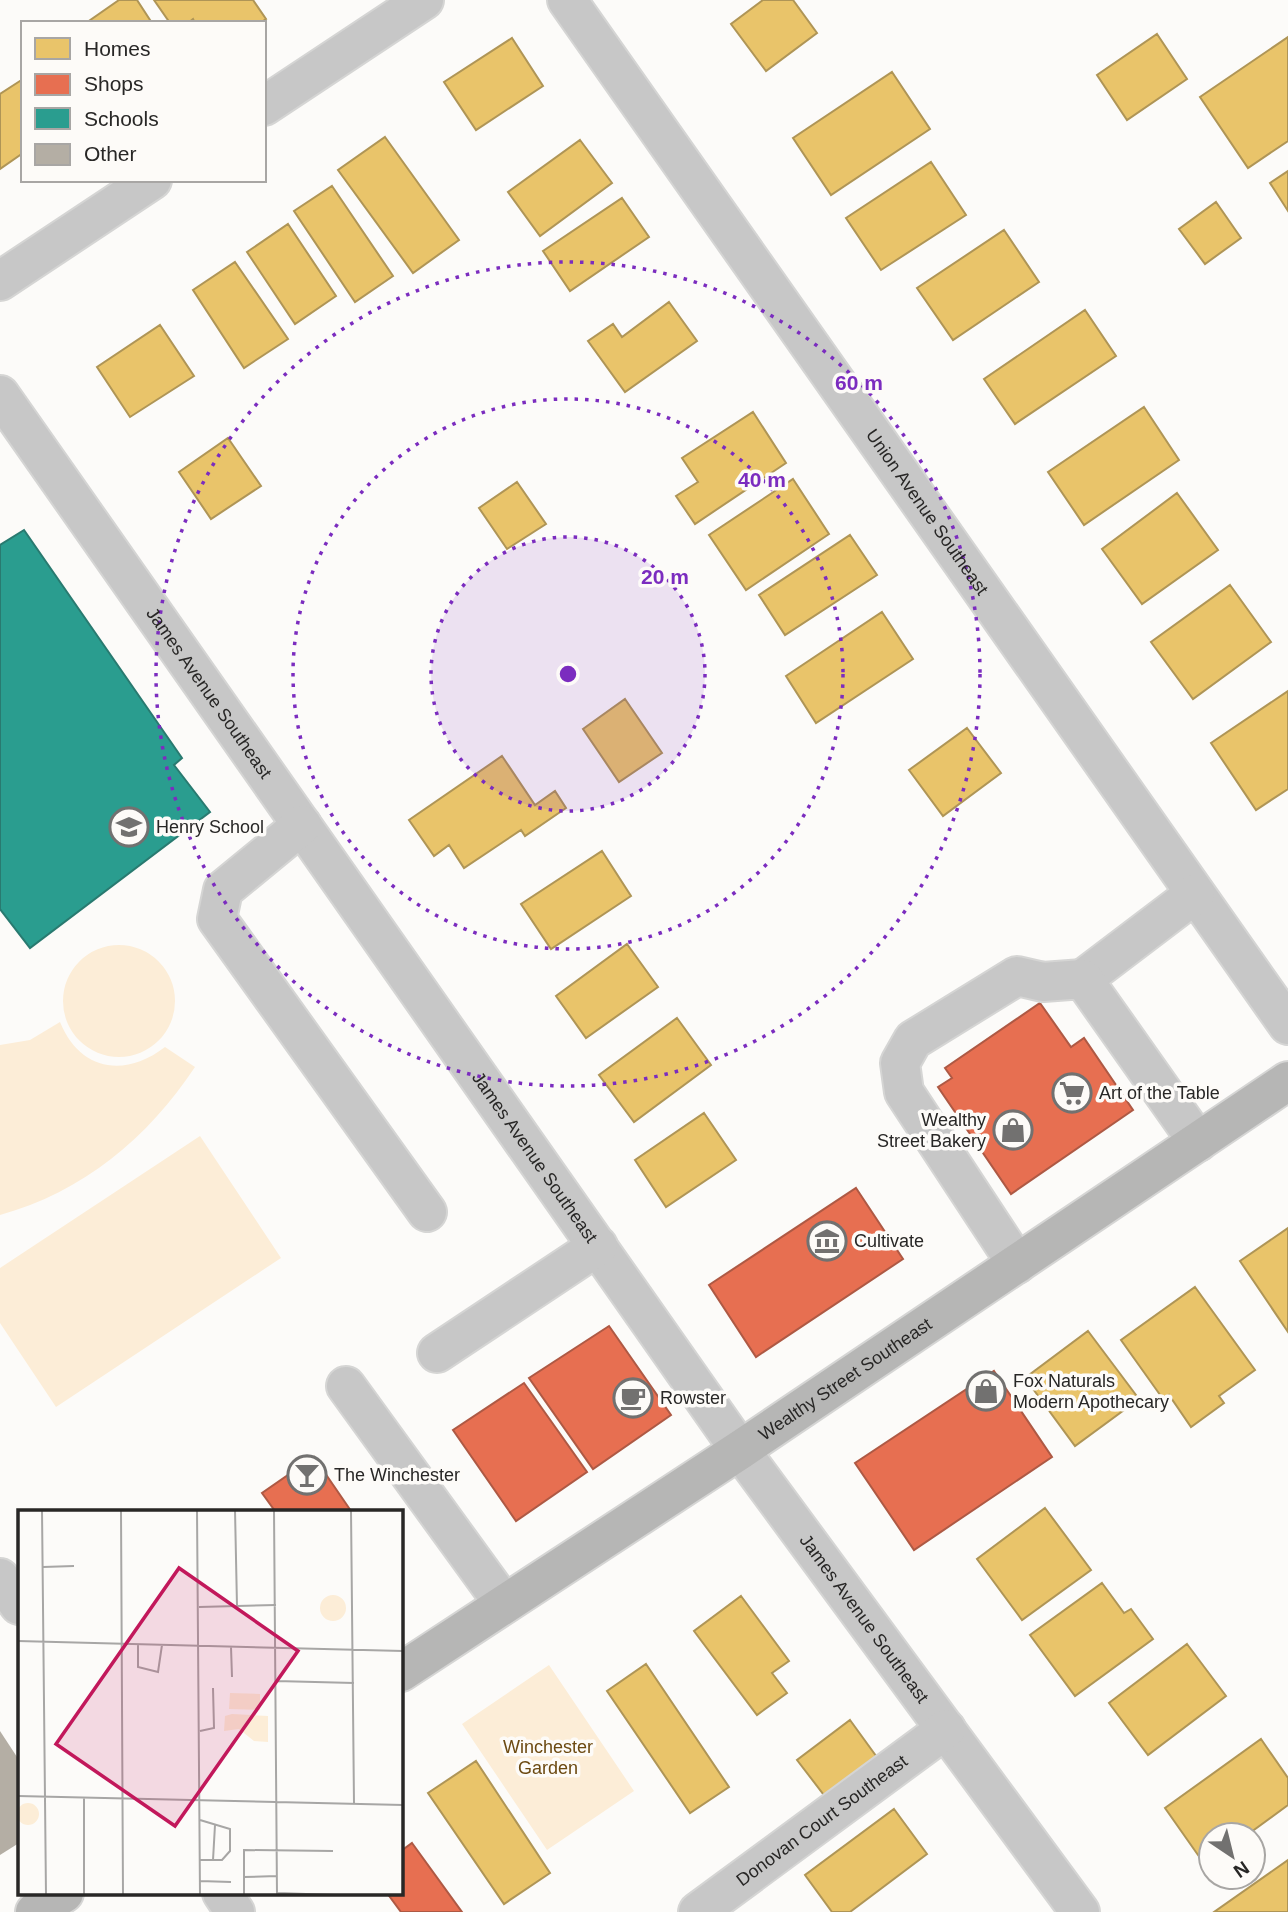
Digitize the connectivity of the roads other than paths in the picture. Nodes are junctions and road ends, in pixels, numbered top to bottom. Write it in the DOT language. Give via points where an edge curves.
graph roads {
  1 [pos="424,0"];
  2 [pos="567,0"];
  3 [pos="266,105"];
  4 [pos="149,182"];
  5 [pos="0,281"];
  6 [pos="0,395"];
  7 [pos="302,825"];
  8 [pos="1195,894"];
  9 [pos="1083,979"];
  10 [pos="1288,1025"];
  11 [pos="1288,1082"];
  12 [pos="1198,1142"];
  13 [pos="427,1212"];
  14 [pos="597,1247"];
  15 [pos="1017,1264"];
  16 [pos="437,1353"];
  17 [pos="346,1386"];
  18 [pos="740,1450"];
  19 [pos="504,1604"];
  20 [pos="402,1671"];
  21 [pos="946,1729"];
  22 [pos="61,1895"];
  23 [pos="223,1895"];
  24 [pos="35,1912"];
  25 [pos="235,1912"];
  26 [pos="698,1912"];
  27 [pos="1080,1912"];
  1 -- 3 [label="street"];
  2 -- 8 [label="street, Union Avenue Southeast"];
  4 -- 5 [label="street"];
  6 -- 7 [label="street, James Avenue Southeast"];
  7 -- 13 [label="street" via="223,890 217,919"];
  7 -- 14 [label="street, James Avenue Southeast"];
  8 -- 9 [label="street"];
  8 -- 10 [label="street, Union Avenue Southeast"];
  9 -- 12 [label="street"];
  9 -- 15 [label="street" via="1042,982 1017,976 913,1040 900,1063 904,1092"];
  11 -- 12 [label="main road, Wealthy Street Southeast"];
  12 -- 15 [label="main road, Wealthy Street Southeast"];
  14 -- 16 [label="street"];
  14 -- 18 [label="street, James Avenue Southeast"];
  15 -- 18 [label="main road, Wealthy Street Southeast"];
  17 -- 19 [label="street"];
  18 -- 19 [label="main road, Wealthy Street Southeast"];
  18 -- 21 [label="street, James Avenue Southeast"];
  19 -- 20 [label="main road, Wealthy Street Southeast"];
  21 -- 26 [label="street, Donovan Court Southeast"];
  21 -- 27 [label="street, James Avenue Southeast"];
  22 -- 24 [label="main road"];
  23 -- 25 [label="street"];
}
